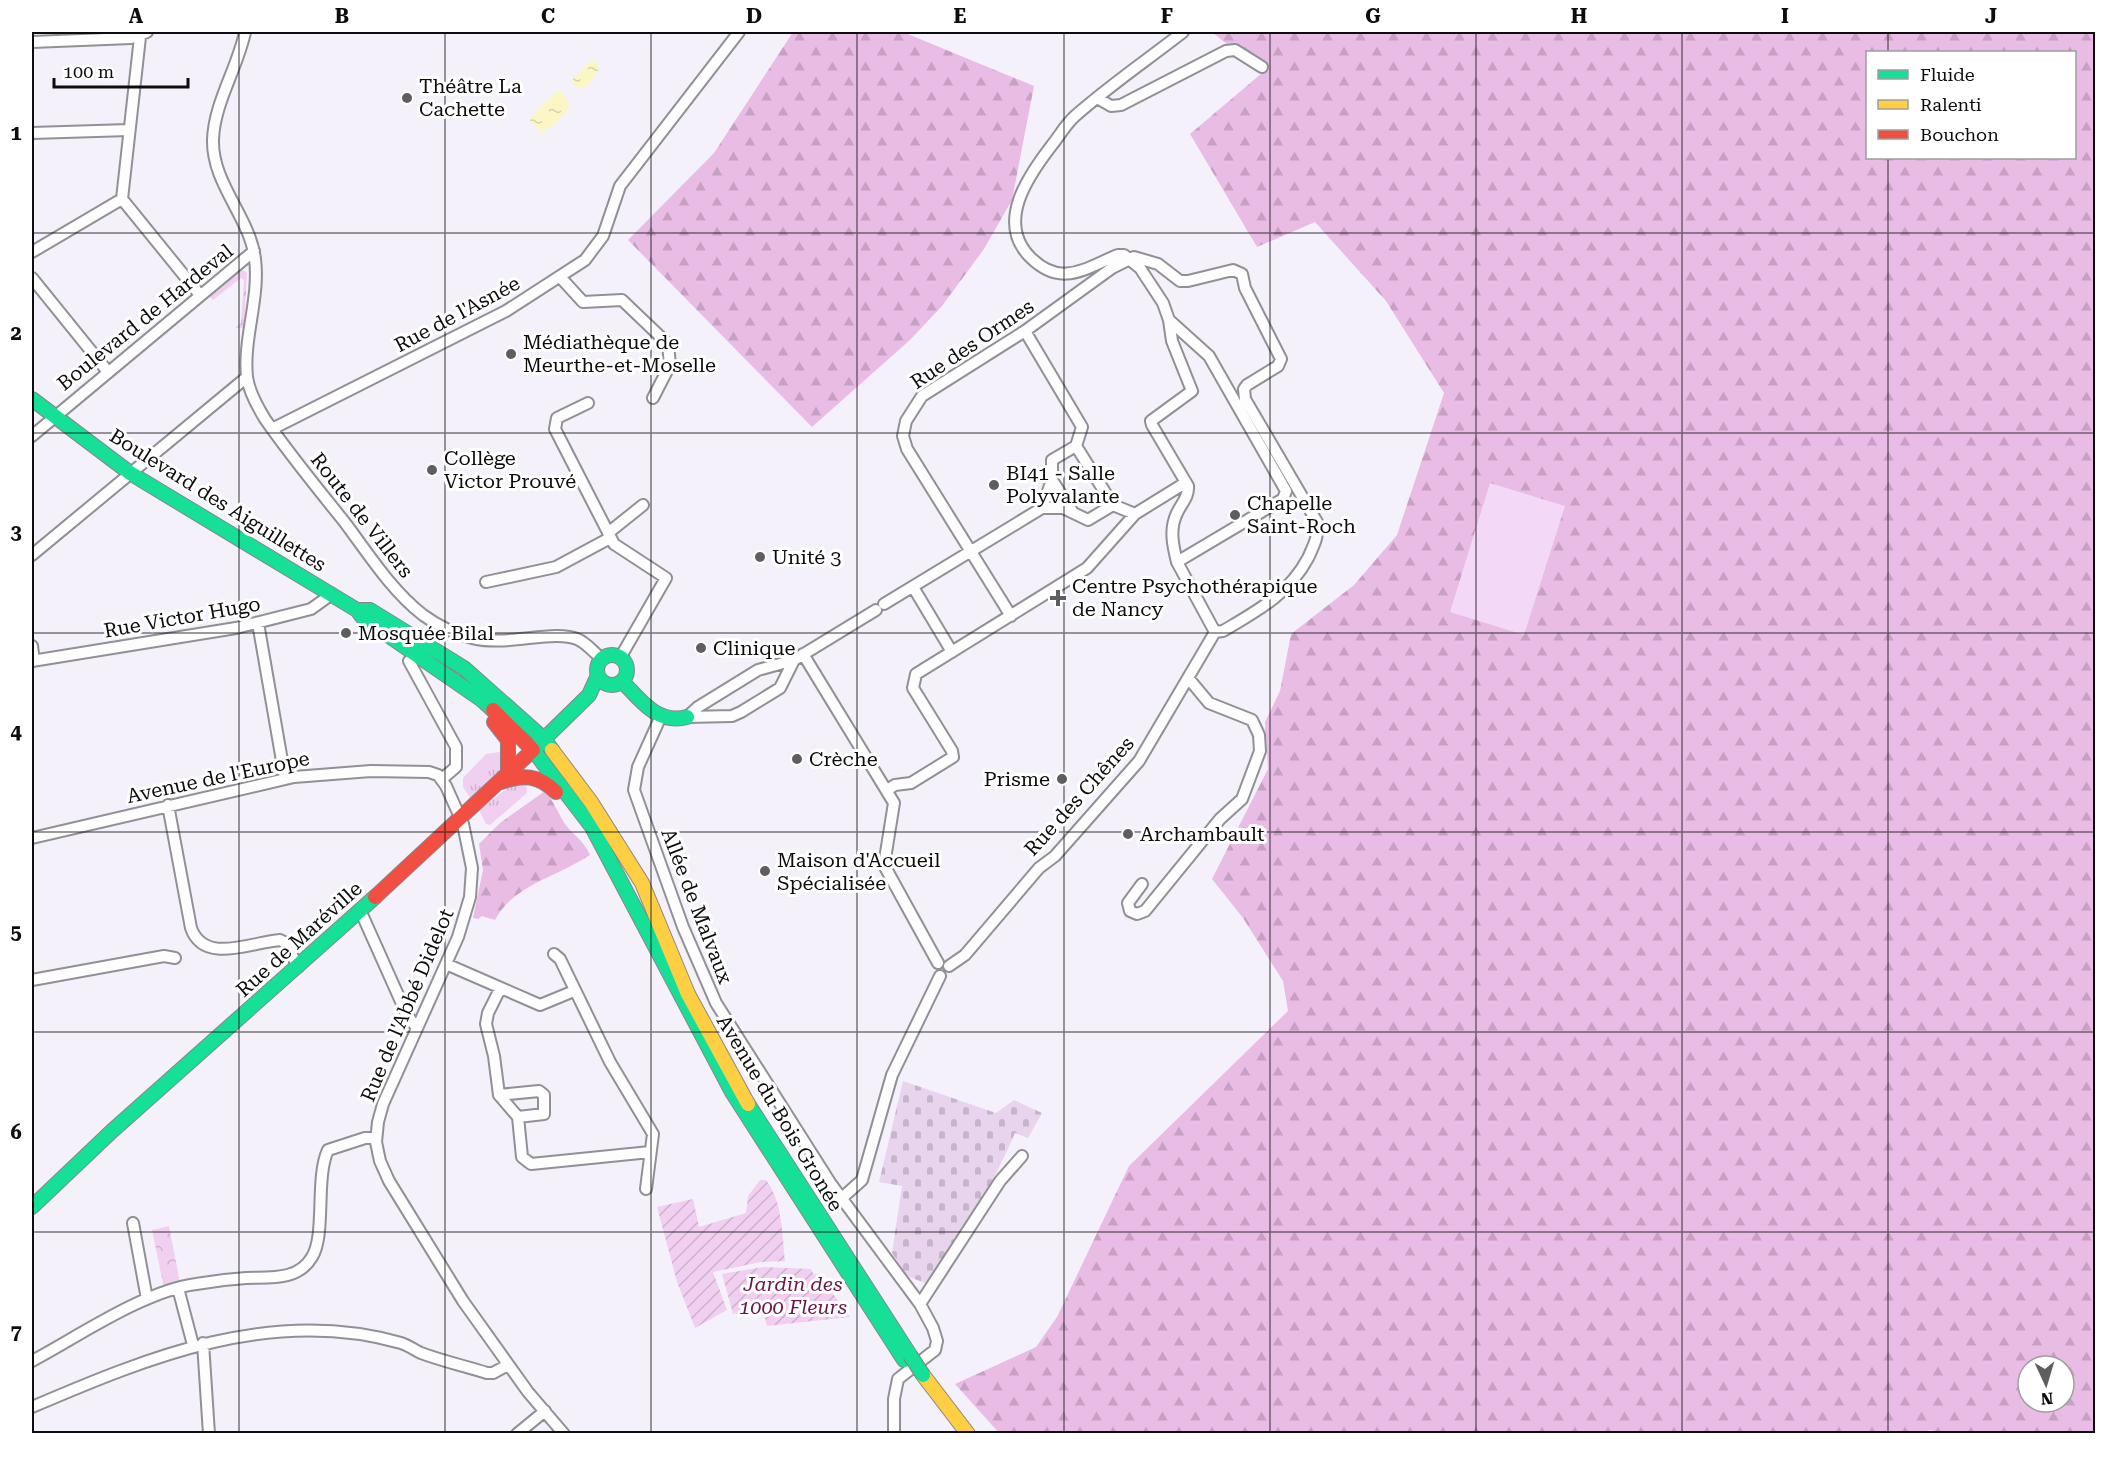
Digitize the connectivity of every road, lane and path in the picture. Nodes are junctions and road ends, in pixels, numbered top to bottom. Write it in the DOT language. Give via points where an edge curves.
graph roads {
  1 [pos="245,32"];
  2 [pos="738,32"];
  3 [pos="1183,32"];
  4 [pos="143,34"];
  5 [pos="32,42"];
  6 [pos="1262,67"];
  7 [pos="1097,98"];
  8 [pos="129,129"];
  9 [pos="32,133"];
  10 [pos="122,199"];
  11 [pos="254,251"];
  12 [pos="32,252"];
  13 [pos="1129,259"];
  14 [pos="561,278"];
  15 [pos="32,279"];
  16 [pos="200,295"];
  17 [pos="1169,320"];
  18 [pos="1025,331"];
  19 [pos="108,372"];
  20 [pos="247,377"];
  21 [pos="653,398"];
  22 [pos="32,399"];
  23 [pos="588,403"];
  24 [pos="53,416"];
  25 [pos="272,429"];
  26 [pos="32,436"];
  27 [pos="1076,446"];
  28 [pos="130,473"];
  29 [pos="1052,480"];
  30 [pos="1185,483"];
  31 [pos="1113,505"];
  32 [pos="643,506"];
  33 [pos="1042,508"];
  34 [pos="1072,511"];
  35 [pos="1132,518"];
  36 [pos="609,536"];
  37 [pos="970,552"];
  38 [pos="32,555"];
  39 [pos="1177,562"];
  40 [pos="486,582"];
  41 [pos="913,587"];
  42 [pos="332,594"];
  43 [pos="357,610"];
  44 [pos="1011,615"];
  45 [pos="258,623"];
  46 [pos="1215,632"];
  47 [pos="32,646"];
  48 [pos="952,652"];
  49 [pos="621,657"];
  50 [pos="799,657"];
  51 [pos="602,659"];
  52 [pos="33,661"];
  53 [pos="409,661"];
  54 [pos="598,675"];
  55 [pos="1189,680"];
  56 [pos="615,683"];
  57 [pos="589,695"];
  58 [pos="482,700"];
  59 [pos="661,716"];
  60 [pos="687,717"];
  61 [pos="544,739"];
  62 [pos="533,750"];
  63 [pos="285,778"];
  64 [pos="504,778"];
  65 [pos="442,779"];
  66 [pos="887,790"];
  67 [pos="168,805"];
  68 [pos="460,818"];
  69 [pos="32,838"];
  70 [pos="1142,884"];
  71 [pos="626,888"];
  72 [pos="360,910"];
  73 [pos="554,954"];
  74 [pos="175,958"];
  75 [pos="446,964"];
  76 [pos="943,965"];
  77 [pos="298,967"];
  78 [pos="32,980"];
  79 [pos="500,989"];
  80 [pos="574,991"];
  81 [pos="417,1028"];
  82 [pos="499,1095"];
  83 [pos="518,1118"];
  84 [pos="376,1138"];
  85 [pos="650,1152"];
  86 [pos="1022,1156"];
  87 [pos="646,1189"];
  88 [pos="842,1198"];
  89 [pos="33,1201"];
  90 [pos="133,1223"];
  91 [pos="178,1288"];
  92 [pos="147,1299"];
  93 [pos="920,1304"];
  94 [pos="198,1344"];
  95 [pos="907,1357"];
  96 [pos="32,1361"];
  97 [pos="508,1365"];
  98 [pos="920,1377"];
  99 [pos="32,1407"];
  100 [pos="545,1411"];
  101 [pos="209,1434"];
  102 [pos="517,1434"];
  103 [pos="564,1434"];
  104 [pos="894,1434"];
  105 [pos="957,1434"];
  106 [pos="968,1434"];
  1 -- 11 [label="street" via="216,123 213,145 217,169"];
  2 -- 14 [label="street, Rue de l'Asnée" via="617,190 598,245"];
  3 -- 7 [label="street"];
  4 -- 5 [label="street"];
  4 -- 8 [label="street"];
  6 -- 7 [label="street" via="1234,50 1226,51 1121,105 1111,106"];
  7 -- 13 [label="street" via="1073,118 1043,158 1020,196 1015,227 1022,246 1049,271 1071,274 1118,255"];
  8 -- 9 [label="street"];
  8 -- 10 [label="street"];
  10 -- 12 [label="street"];
  10 -- 16 [label="street"];
  11 -- 16 [label="street, Boulevard de Hardeval"];
  11 -- 20 [label="street, Route de Villers" via="256,278"];
  13 -- 17 [label="street" via="1148,277"];
  13 -- 18 [label="street, Rue des Ormes"];
  13 -- 46 [label="street" via="1150,260 1188,282 1239,271 1281,359 1278,366 1247,385 1243,393 1317,522 1319,532 1300,572 1274,601 1223,632"];
  14 -- 21 [label="street" via="584,302 626,302 668,344 670,365"];
  14 -- 25 [label="street, Rue de l'Asnée" via="499,315"];
  15 -- 19 [label="street"];
  16 -- 19 [label="street, Boulevard de Hardeval"];
  17 -- 30 [label="street" via="1172,341 1192,391 1153,417 1152,425"];
  17 -- 39 [label="street" via="1209,356 1286,491 1283,499"];
  18 -- 27 [label="street" via="1082,427"];
  18 -- 37 [label="street, Rue des Ormes" via="922,396 906,421 903,436 907,449"];
  19 -- 24 [label="street, Boulevard de Hardeval"];
  20 -- 25 [label="street, Route de Villers" via="251,393"];
  20 -- 28 [label="street"];
  22 -- 24 [label="main road, Boulevard des Aiguillettes"];
  23 -- 36 [label="street" via="557,418 555,429"];
  24 -- 26 [label="street, Boulevard de Hardeval"];
  24 -- 28 [label="main road, Boulevard des Aiguillettes"];
  25 -- 51 [label="street, Route de Villers" via="380,569 425,616 448,630 484,641 573,638"];
  27 -- 29 [label="street" via="1052,460"];
  27 -- 31 [label="street"];
  28 -- 38 [label="street"];
  28 -- 42 [label="main road, Boulevard des Aiguillettes"];
  29 -- 33 [label="street"];
  29 -- 34 [label="street"];
  30 -- 35 [label="street"];
  30 -- 39 [label="street" via="1189,491 1172,532"];
  31 -- 34 [label="street" via="1088,520"];
  31 -- 35 [label="street"];
  32 -- 36 [label="street"];
  33 -- 34 [label="street"];
  33 -- 37 [label="street"];
  35 -- 44 [label="street" via="1087,568"];
  36 -- 40 [label="street" via="556,567"];
  36 -- 49 [label="street" via="622,550 666,578"];
  37 -- 41 [label="street"];
  37 -- 44 [label="street, Rue des Ormes"];
  39 -- 46 [label="street"];
  41 -- 48 [label="street"];
  41 -- 50 [label="street"];
  42 -- 43 [label="main road, Boulevard des Aiguillettes"];
  42 -- 45 [label="street, Rue Victor Hugo" via="311,609"];
  43 -- 58 [label="main road, Boulevard des Aiguillettes" via="364,620"];
  43 -- 61 [label="main road, Boulevard des Aiguillettes" via="370,610 464,668"];
  44 -- 48 [label="street"];
  45 -- 52 [label="street, Rue Victor Hugo"];
  45 -- 63 [label="street"];
  46 -- 55 [label="street, Rue des Chênes"];
  47 -- 52 [label="street"];
  48 -- 66 [label="street" via="916,674 913,685 953,757 911,783"];
  49 -- 51 [label="main road" via="611,655"];
  49 -- 56 [label="main road" via="627,667"];
  50 -- 60 [label="street" via="758,670"];
  50 -- 60 [label="street" via="780,688 732,717"];
  50 -- 66 [label="street"];
  51 -- 54 [label="main road"];
  53 -- 65 [label="street" via="456,747 456,767"];
  54 -- 56 [label="main road"];
  54 -- 57 [label="main road, Rue de Maréville"];
  55 -- 70 [label="street" via="1209,703 1252,720 1259,735 1260,751 1242,800 1220,819 1145,911 1137,915 1130,911 1128,903"];
  55 -- 76 [label="street, Rue des Chênes" via="1139,761 1055,856 1039,868 965,956"];
  56 -- 57 [label="main road, Rue de Maréville"];
  56 -- 59 [label="main road"];
  57 -- 61 [label="main road, Rue de Maréville"];
  58 -- 62 [label="main road, Boulevard des Aiguillettes"];
  58 -- 64 [label="main road" via="486,714 508,740"];
  59 -- 60 [label="main road" via="676,720"];
  59 -- 88 [label="street, Allée de Malvaux" via="638,767 634,790 686,937 716,1003"];
  61 -- 62 [label="main road, Rue de Maréville"];
  61 -- 95 [label="main road, Avenue du Bois Gronée" via="591,802 642,883 688,994 737,1087"];
  62 -- 64 [label="main road, Rue de Maréville"];
  62 -- 71 [label="main road, Avenue du Bois Gronée" via="592,827"];
  63 -- 65 [label="street, Avenue de l'Europe" via="371,771 429,772"];
  63 -- 67 [label="street, Avenue de l'Europe"];
  64 -- 68 [label="main road, Rue de Maréville"];
  64 -- 71 [label="main road" via="530,775 547,782 591,839 617,883"];
  65 -- 68 [label="street"];
  66 -- 76 [label="street" via="895,810 885,865"];
  67 -- 69 [label="street, Avenue de l'Europe"];
  67 -- 77 [label="street" via="191,928 197,940 218,950 280,940 286,943"];
  68 -- 72 [label="main road, Rue de Maréville"];
  68 -- 75 [label="street, Rue de l'Abbé Didelot" via="473,879 465,918"];
  71 -- 95 [label="main road, Avenue du Bois Gronée" via="732,1092"];
  72 -- 77 [label="main road, Rue de Maréville"];
  72 -- 81 [label="street" via="410,1021"];
  73 -- 80 [label="street"];
  74 -- 78 [label="street" via="164,956"];
  75 -- 79 [label="street"];
  75 -- 81 [label="street, Rue de l'Abbé Didelot"];
  76 -- 88 [label="street, Rue des Chênes" via="947,974 940,976 892,1075 862,1180"];
  77 -- 89 [label="main road, Rue de Maréville"];
  79 -- 80 [label="street" via="540,1005"];
  79 -- 82 [label="street" via="486,1024"];
  80 -- 85 [label="street" via="651,1131"];
  81 -- 84 [label="street, Rue de l'Abbé Didelot" via="383,1104"];
  82 -- 83 [label="street"];
  82 -- 83 [label="street" via="539,1091 544,1095 544,1114"];
  83 -- 85 [label="street" via="522,1157 531,1164"];
  84 -- 91 [label="street" via="328,1150 315,1252 303,1268 278,1277 230,1279"];
  84 -- 97 [label="street, Rue de l'Abbé Didelot" via="380,1161 393,1189"];
  85 -- 87 [label="street"];
  86 -- 93 [label="street" via="1000,1181"];
  88 -- 93 [label="street, Allée de Malvaux"];
  90 -- 92 [label="street"];
  91 -- 92 [label="street"];
  91 -- 94 [label="street"];
  92 -- 96 [label="street"];
  93 -- 104 [label="street, Allée de Malvaux" via="937,1346 898,1378"];
  94 -- 97 [label="street" via="269,1333 331,1331 400,1343 487,1373"];
  94 -- 99 [label="street"];
  94 -- 101 [label="street"];
  95 -- 98 [label="main road, Avenue du Bois Gronée"];
  97 -- 100 [label="street, Rue de l'Abbé Didelot"];
  98 -- 105 [label="main road, Avenue du Bois Gronée"];
  98 -- 106 [label="main road, Avenue du Bois Gronée"];
  100 -- 102 [label="street"];
  100 -- 103 [label="street, Rue de l'Abbé Didelot"];
}
